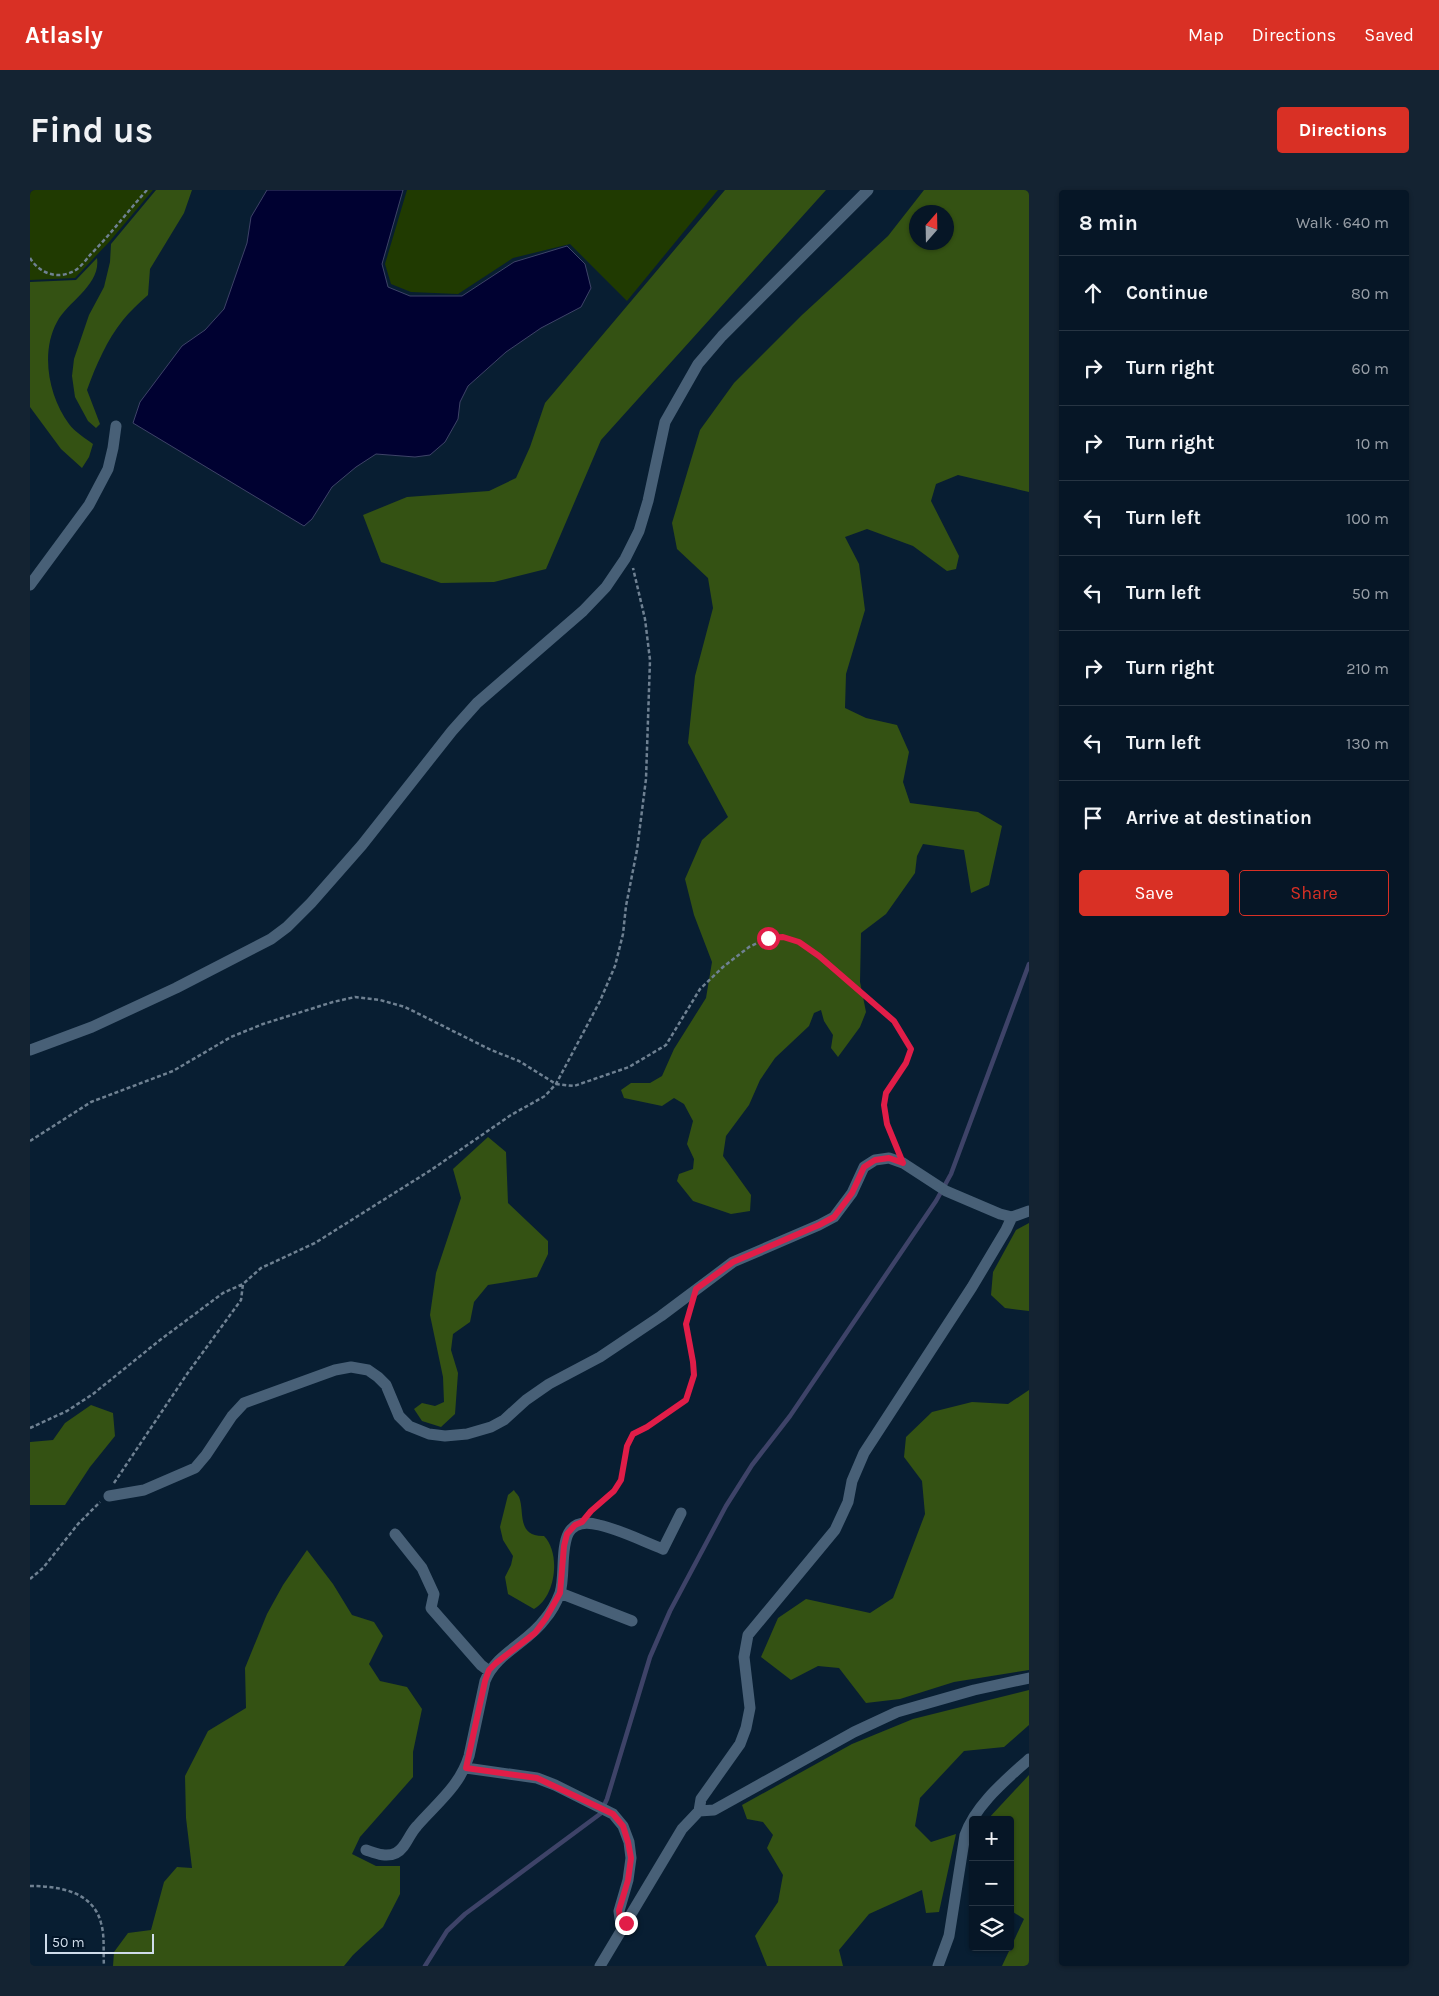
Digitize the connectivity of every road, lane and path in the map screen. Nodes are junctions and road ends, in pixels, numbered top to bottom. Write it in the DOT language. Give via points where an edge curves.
graph roads {
  1 [pos="147,190"];
  2 [pos="868,190"];
  3 [pos="30,258"];
  4 [pos="116,426"];
  5 [pos="625,559"];
  6 [pos="30,585"];
  7 [pos="30,1050"];
  8 [pos="556,1084"];
  9 [pos="30,1141"];
  10 [pos="903,1163"];
  11 [pos="1028,1208"];
  12 [pos="1012,1217"];
  13 [pos="243,1284"];
  14 [pos="696,1289"];
  15 [pos="30,1428"];
  16 [pos="109,1496"];
  17 [pos="681,1513"];
  18 [pos="582,1522"];
  19 [pos="395,1534"];
  20 [pos="30,1579"];
  21 [pos="560,1593"];
  22 [pos="632,1621"];
  23 [pos="489,1670"];
  24 [pos="1029,1678"];
  25 [pos="1029,1758"];
  26 [pos="466,1768"];
  27 [pos="699,1811"];
  28 [pos="366,1850"];
  29 [pos="30,1886"];
  30 [pos="626,1923"];
  31 [pos="104,1966"];
  32 [pos="600,1966"];
  33 [pos="938,1966"];
  1 -- 3 [label="path" via="75,271 46,274"];
  2 -- 5 [label="street" via="698,364 666,422 648,501 639,531"];
  4 -- 6 [label="street" via="108,469 89,505"];
  5 -- 7 [label="street" via="583,612 477,703 362,845 311,904 287,926 270,939 176,988 92,1027"];
  5 -- 8 [label="path" via="634,571 650,660 646,779 637,850 623,934 614,966 600,1001"];
  8 -- 9 [label="path" via="519,1061 404,1007 355,997 230,1037 173,1071 91,1102"];
  8 -- 10 [label="path" via="574,1086 621,1069 666,1045 700,989 723,967 749,947 768,938 783,937 799,942 819,956 894,1021 905,1036 911,1049 906,1063 886,1093 884,1105 887,1124"];
  8 -- 13 [label="path" via="545,1096 511,1115 431,1170 314,1243 261,1268"];
  10 -- 12 [label="street" via="942,1188"];
  10 -- 14 [label="street" via="889,1158 875,1160 864,1167 852,1193 834,1217 733,1262"];
  11 -- 12 [label="street"];
  12 -- 27 [label="street" via="972,1287 864,1453 835,1530 748,1635 744,1657 750,1708 746,1728 740,1744 701,1799"];
  13 -- 15 [label="path" via="223,1293 93,1394"];
  13 -- 16 [label="path" via="241,1300 130,1458"];
  14 -- 16 [label="street" via="600,1357 549,1384 491,1428 467,1434 429,1434 409,1426 399,1416 386,1385 368,1370 335,1370 244,1403 195,1468 144,1490"];
  14 -- 18 [label="path" via="686,1324 694,1375 686,1400 633,1434 627,1446 621,1480"];
  16 -- 20 [label="path" via="96,1504"];
  17 -- 18 [label="street" via="663,1549 599,1525"];
  18 -- 21 [label="street" via="567,1534"];
  19 -- 23 [label="street" via="422,1568 434,1594 431,1608"];
  21 -- 22 [label="street"];
  21 -- 23 [label="street" via="535,1633"];
  23 -- 26 [label="street"];
  24 -- 27 [label="street" via="897,1712 854,1732 714,1810"];
  25 -- 33 [label="street" via="970,1821 948,1936"];
  26 -- 28 [label="street" via="396,1854 385,1856"];
  26 -- 30 [label="street" via="537,1778 604,1808 623,1826 631,1858 619,1910 620,1919"];
  27 -- 30 [label="street" via="682,1830"];
  29 -- 31 [label="path" via="68,1890 87,1900 101,1920"];
  30 -- 32 [label="street"];
}
